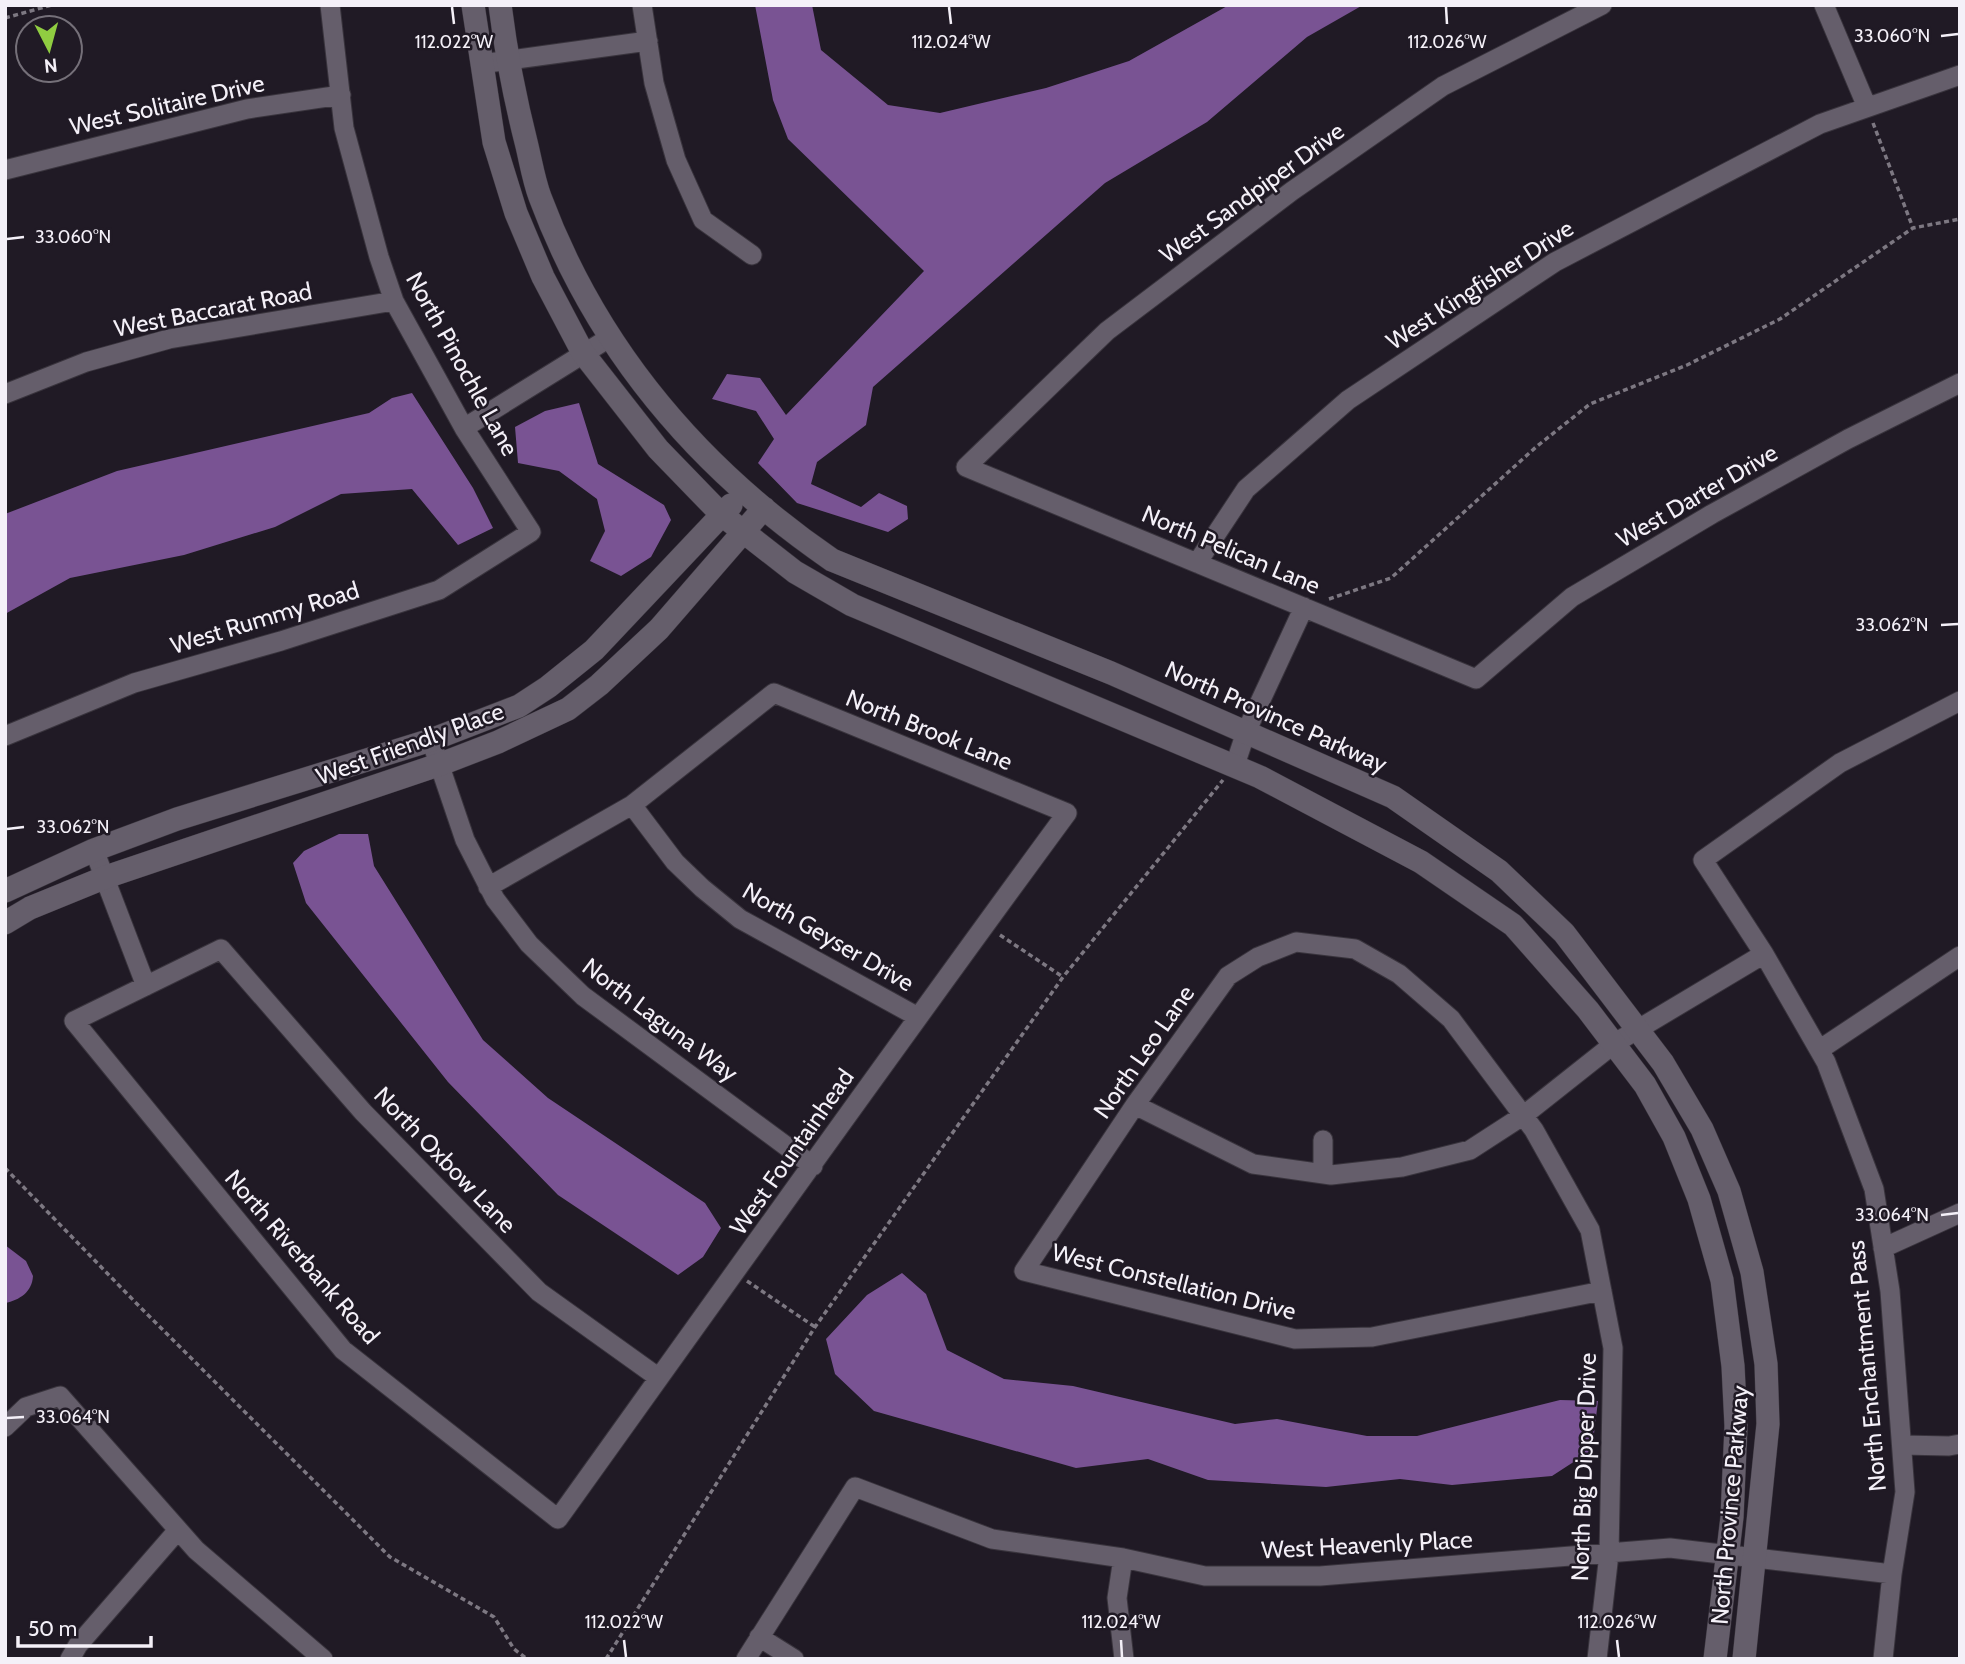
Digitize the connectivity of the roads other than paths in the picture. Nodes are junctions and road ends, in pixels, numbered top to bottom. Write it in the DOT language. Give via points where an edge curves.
graph roads {
  1 [pos="330,5"];
  2 [pos="473,5"];
  3 [pos="500,5"];
  4 [pos="642,5"];
  5 [pos="1601,5"];
  6 [pos="1824,5"];
  7 [pos="648,40"];
  8 [pos="507,61"];
  9 [pos="481,64"];
  10 [pos="1960,75"];
  11 [pos="341,95"];
  12 [pos="1867,107"];
  13 [pos="5,170"];
  14 [pos="752,254"];
  15 [pos="394,301"];
  16 [pos="609,338"];
  17 [pos="583,352"];
  18 [pos="1960,383"];
  19 [pos="5,394"];
  20 [pos="464,428"];
  21 [pos="967,467"];
  22 [pos="743,492"];
  23 [pos="764,508"];
  24 [pos="722,514"];
  25 [pos="531,532"];
  26 [pos="743,533"];
  27 [pos="1197,563"];
  28 [pos="1304,607"];
  29 [pos="1476,680"];
  30 [pos="1960,701"];
  31 [pos="1246,732"];
  32 [pos="5,736"];
  33 [pos="431,740"];
  34 [pos="441,764"];
  35 [pos="1235,765"];
  36 [pos="632,805"];
  37 [pos="1067,813"];
  38 [pos="94,850"];
  39 [pos="106,877"];
  40 [pos="488,887"];
  41 [pos="5,891"];
  42 [pos="5,923"];
  43 [pos="1355,949"];
  44 [pos="1764,954"];
  45 [pos="1960,956"];
  46 [pos="146,986"];
  47 [pos="918,1017"];
  48 [pos="1627,1036"];
  49 [pos="1819,1051"];
  50 [pos="1135,1105"];
  51 [pos="1524,1115"];
  52 [pos="1323,1140"];
  53 [pos="813,1166"];
  54 [pos="1323,1174"];
  55 [pos="1960,1213"];
  56 [pos="1883,1248"];
  57 [pos="1024,1270"];
  58 [pos="1602,1291"];
  59 [pos="659,1378"];
  60 [pos="5,1427"];
  61 [pos="1960,1444"];
  62 [pos="1902,1445"];
  63 [pos="558,1519"];
  64 [pos="178,1530"];
  65 [pos="1727,1553"];
  66 [pos="1609,1554"];
  67 [pos="1753,1556"];
  68 [pos="1123,1558"];
  69 [pos="1892,1574"];
  70 [pos="760,1637"];
  71 [pos="70,1659"];
  72 [pos="323,1659"];
  73 [pos="746,1659"];
  74 [pos="794,1659"];
  75 [pos="1124,1659"];
  76 [pos="1597,1659"];
  77 [pos="1715,1659"];
  78 [pos="1744,1659"];
  79 [pos="1883,1659"];
  1 -- 11 [label="street, North Pinochle Lane"];
  2 -- 9 [label="street, North Province Parkway"];
  3 -- 8 [label="street, North Province Parkway"];
  4 -- 7 [label="street"];
  5 -- 21 [label="street, West Sandpiper Drive" via="1443,86 1292,191 1107,331"];
  6 -- 12 [label="street"];
  7 -- 8 [label="street"];
  7 -- 14 [label="street" via="654,83 677,160 703,220"];
  8 -- 9 [label="street"];
  8 -- 16 [label="street, North Province Parkway" via="539,195 563,253"];
  9 -- 17 [label="street, North Province Parkway" via="494,142 516,213"];
  10 -- 12 [label="street, West Kingfisher Drive"];
  11 -- 13 [label="street, West Solitaire Drive" via="247,109"];
  11 -- 15 [label="street, North Pinochle Lane" via="345,128"];
  12 -- 27 [label="street, West Kingfisher Drive" via="1820,124 1555,262 1348,400 1246,489"];
  15 -- 19 [label="street, West Baccarat Road" via="169,339 86,362"];
  15 -- 20 [label="street, North Pinochle Lane"];
  16 -- 17 [label="street"];
  16 -- 22 [label="street, North Province Parkway" via="679,427"];
  17 -- 20 [label="street"];
  17 -- 24 [label="street, North Province Parkway" via="658,449"];
  18 -- 29 [label="street, West Darter Drive" via="1712,514 1572,597"];
  20 -- 25 [label="street, North Pinochle Lane"];
  21 -- 27 [label="street, North Pelican Lane"];
  22 -- 23 [label="street, North Province Parkway"];
  22 -- 24 [label="street, West Friendly Place"];
  23 -- 26 [label="street, West Friendly Place"];
  23 -- 31 [label="street, North Province Parkway" via="832,560"];
  24 -- 26 [label="street, North Province Parkway"];
  24 -- 33 [label="street, West Friendly Place" via="594,650 548,687 519,706"];
  25 -- 32 [label="street, West Rummy Road" via="439,590 134,682"];
  26 -- 34 [label="street, West Friendly Place" via="659,629 568,709"];
  26 -- 35 [label="street, North Province Parkway" via="795,572 852,605"];
  27 -- 28 [label="street, North Pelican Lane"];
  28 -- 29 [label="street, North Pelican Lane"];
  28 -- 31 [label="street"];
  30 -- 44 [label="street, North Enchantment Pass" via="1840,763 1703,860"];
  31 -- 35 [label="street"];
  31 -- 48 [label="street, North Province Parkway" via="1393,797 1499,871 1564,933"];
  33 -- 34 [label="street, North Laguna Way"];
  33 -- 38 [label="street, West Friendly Place" via="177,819"];
  34 -- 39 [label="street, West Friendly Place"];
  34 -- 40 [label="street, North Laguna Way" via="465,840"];
  35 -- 48 [label="street, North Province Parkway" via="1421,862 1513,925"];
  36 -- 37 [label="street, North Brook Lane" via="774,693"];
  36 -- 40 [label="street"];
  36 -- 47 [label="street, North Geyser Drive" via="675,862 740,919"];
  37 -- 47 [label="street, West Fountainhead"];
  38 -- 39 [label="street"];
  38 -- 41 [label="street, West Friendly Place"];
  39 -- 42 [label="street, West Friendly Place"];
  39 -- 46 [label="street"];
  40 -- 53 [label="street, North Laguna Way" via="529,944 583,996"];
  43 -- 50 [label="street, North Leo Lane" via="1296,942 1258,957 1228,976"];
  43 -- 51 [label="street, North Big Dipper Drive" via="1399,974 1451,1019"];
  44 -- 48 [label="street"];
  44 -- 49 [label="street, North Enchantment Pass"];
  45 -- 49 [label="street"];
  46 -- 59 [label="street, North Oxbow Lane" via="221,949 363,1112 539,1292"];
  46 -- 63 [label="street, North Riverbank Road" via="74,1021 343,1350"];
  47 -- 53 [label="street, West Fountainhead"];
  48 -- 51 [label="street"];
  48 -- 65 [label="street, North Province Parkway" via="1699,1199 1722,1280 1736,1426"];
  48 -- 67 [label="street, North Province Parkway" via="1663,1063 1702,1129 1729,1191 1752,1272 1766,1364 1768,1424"];
  49 -- 56 [label="street, North Enchantment Pass" via="1874,1189"];
  50 -- 54 [label="street" via="1253,1164"];
  50 -- 57 [label="street, North Leo Lane"];
  51 -- 54 [label="street" via="1470,1150 1402,1167"];
  51 -- 58 [label="street, North Big Dipper Drive" via="1590,1230"];
  52 -- 54 [label="street"];
  53 -- 59 [label="street, West Fountainhead"];
  55 -- 56 [label="street"];
  56 -- 62 [label="street, North Enchantment Pass"];
  57 -- 58 [label="street, West Constellation Drive" via="1295,1339 1372,1338"];
  58 -- 66 [label="street, North Big Dipper Drive" via="1613,1348"];
  59 -- 63 [label="street, West Fountainhead"];
  60 -- 64 [label="street" via="26,1407 60,1396"];
  61 -- 62 [label="street"];
  62 -- 69 [label="street, North Enchantment Pass" via="1905,1492"];
  64 -- 71 [label="street"];
  64 -- 72 [label="street"];
  65 -- 66 [label="street, West Heavenly Place" via="1670,1548"];
  65 -- 67 [label="street, West Heavenly Place"];
  65 -- 77 [label="street, North Province Parkway"];
  66 -- 68 [label="street, West Heavenly Place" via="1320,1576 1205,1576"];
  66 -- 76 [label="street, North Big Dipper Drive"];
  67 -- 69 [label="street, West Heavenly Place"];
  67 -- 78 [label="street, North Province Parkway"];
  68 -- 70 [label="street, West Heavenly Place" via="992,1539 855,1487"];
  68 -- 75 [label="street" via="1117,1598"];
  69 -- 79 [label="street, North Enchantment Pass"];
  70 -- 73 [label="street"];
  70 -- 74 [label="street"];
}
